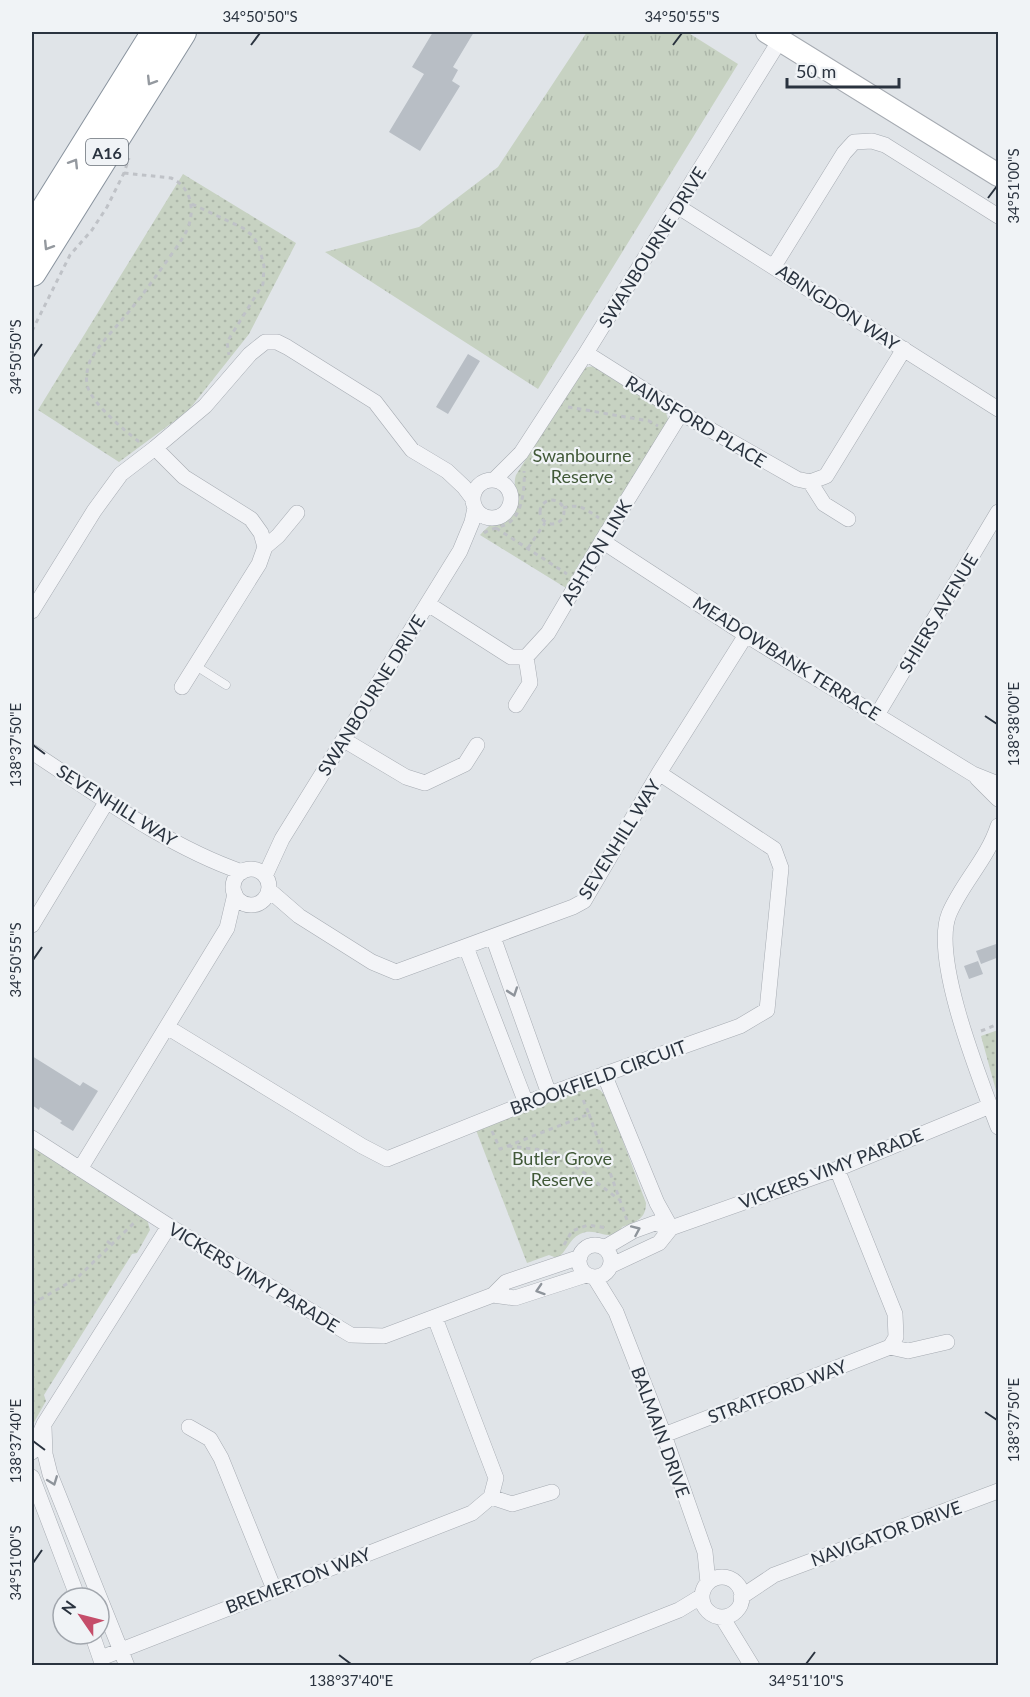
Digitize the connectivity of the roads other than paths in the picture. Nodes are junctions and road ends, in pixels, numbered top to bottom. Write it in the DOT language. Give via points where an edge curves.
graph roads {
  1 [pos="156,32"];
  2 [pos="182,32"];
  3 [pos="774,36"];
  4 [pos="999,175"];
  5 [pos="677,206"];
  6 [pos="999,216"];
  7 [pos="32,231"];
  8 [pos="774,266"];
  9 [pos="32,272"];
  10 [pos="904,349"];
  11 [pos="586,353"];
  12 [pos="999,409"];
  13 [pos="681,413"];
  14 [pos="151,442"];
  15 [pos="447,471"];
  16 [pos="810,482"];
  17 [pos="495,483"];
  18 [pos="474,504"];
  19 [pos="999,512"];
  20 [pos="297,513"];
  21 [pos="848,519"];
  22 [pos="493,523"];
  23 [pos="602,541"];
  24 [pos="265,547"];
  25 [pos="460,551"];
  26 [pos="428,604"];
  27 [pos="32,611"];
  28 [pos="746,635"];
  29 [pos="526,657"];
  30 [pos="196,666"];
  31 [pos="226,685"];
  32 [pos="182,687"];
  33 [pos="516,705"];
  34 [pos="877,715"];
  35 [pos="344,740"];
  36 [pos="477,745"];
  37 [pos="32,752"];
  38 [pos="659,773"];
  39 [pos="973,774"];
  40 [pos="999,784"];
  41 [pos="999,799"];
  42 [pos="107,801"];
  43 [pos="997,835"];
  44 [pos="252,886"];
  45 [pos="32,925"];
  46 [pos="493,937"];
  47 [pos="466,947"];
  48 [pos="167,1027"];
  49 [pos="604,1074"];
  50 [pos="549,1094"];
  51 [pos="526,1103"];
  52 [pos="990,1106"];
  53 [pos="999,1127"];
  54 [pos="32,1138"];
  55 [pos="80,1169"];
  56 [pos="837,1169"];
  57 [pos="169,1226"];
  58 [pos="671,1228"];
  59 [pos="604,1248"];
  60 [pos="580,1257"];
  61 [pos="600,1272"];
  62 [pos="493,1295"];
  63 [pos="435,1318"];
  64 [pos="947,1342"];
  65 [pos="890,1347"];
  66 [pos="44,1424"];
  67 [pos="189,1427"];
  68 [pos="664,1435"];
  69 [pos="32,1452"];
  70 [pos="32,1480"];
  71 [pos="999,1491"];
  72 [pos="552,1492"];
  73 [pos="491,1497"];
  74 [pos="705,1552"];
  75 [pos="73,1586"];
  76 [pos="274,1589"];
  77 [pos="735,1591"];
  78 [pos="706,1596"];
  79 [pos="722,1617"];
  80 [pos="96,1646"];
  81 [pos="122,1650"];
  82 [pos="744,1650"];
  83 [pos="102,1662"];
  84 [pos="127,1665"];
  85 [pos="537,1665"];
  86 [pos="752,1665"];
  7 -- 1 [label="highway, A16, one-way"];
  2 -- 9 [label="highway, A16, one-way"];
  3 -- 4 [label="main road"];
  3 -- 5 [label="street, SWANBOURNE DRIVE"];
  5 -- 8 [label="street, ABINGDON WAY"];
  5 -- 11 [label="street, SWANBOURNE DRIVE"];
  6 -- 8 [label="street" via="885,146 872,141 854,142"];
  8 -- 10 [label="street, ABINGDON WAY"];
  10 -- 12 [label="street, ABINGDON WAY"];
  10 -- 16 [label="street" via="826,476"];
  11 -- 13 [label="street, RAINSFORD PLACE"];
  11 -- 17 [label="street, SWANBOURNE DRIVE" via="521,453"];
  13 -- 16 [label="street, RAINSFORD PLACE" via="797,479"];
  13 -- 23 [label="street, ASHTON LINK"];
  14 -- 15 [label="street" via="209,402 265,342 277,342 375,402 412,450"];
  14 -- 24 [label="street" via="184,477 251,519"];
  14 -- 27 [label="street" via="94,511"];
  15 -- 17 [label="street"];
  15 -- 18 [label="street" via="464,487"];
  16 -- 21 [label="street" via="824,504"];
  17 -- 18 [label="street" via="476,489"];
  17 -- 22 [label="street" via="511,492 511,505"];
  18 -- 22 [label="street"];
  18 -- 25 [label="street, SWANBOURNE DRIVE" via="472,522"];
  19 -- 34 [label="street, SHIERS AVENUE"];
  20 -- 24 [label="street"];
  22 -- 25 [label="street, SWANBOURNE DRIVE"];
  23 -- 28 [label="street, MEADOWBANK TERRACE"];
  23 -- 29 [label="street, ASHTON LINK" via="548,633"];
  24 -- 30 [label="street" via="259,564"];
  25 -- 26 [label="street, SWANBOURNE DRIVE"];
  26 -- 29 [label="street" via="512,657"];
  26 -- 35 [label="street, SWANBOURNE DRIVE"];
  28 -- 34 [label="street, MEADOWBANK TERRACE"];
  28 -- 38 [label="street, SEVENHILL WAY"];
  29 -- 33 [label="street" via="530,683"];
  30 -- 31 [label="lane"];
  30 -- 32 [label="street"];
  34 -- 39 [label="street, MEADOWBANK TERRACE"];
  35 -- 36 [label="street" via="406,777 425,783 465,764"];
  35 -- 44 [label="street, SWANBOURNE DRIVE"];
  37 -- 42 [label="street, SEVENHILL WAY"];
  38 -- 46 [label="street, SEVENHILL WAY" via="584,901"];
  38 -- 49 [label="street, BROOKFIELD CIRCUIT" via="774,849 781,868 766,1010 740,1026"];
  39 -- 40 [label="street, MEADOWBANK TERRACE"];
  39 -- 41 [label="street, MEADOWBANK TERRACE"];
  42 -- 44 [label="street, SEVENHILL WAY"];
  42 -- 45 [label="street"];
  43 -- 52 [label="street" via="948,917 945,958 959,1018"];
  44 -- 47 [label="street, SEVENHILL WAY" via="372,962 396,972"];
  44 -- 48 [label="street, SWANBOURNE DRIVE"];
  46 -- 47 [label="street, SEVENHILL WAY"];
  46 -- 50 [label="street, one-way"];
  47 -- 51 [label="street"];
  48 -- 51 [label="street, BROOKFIELD CIRCUIT" via="387,1159"];
  48 -- 55 [label="street, SWANBOURNE DRIVE"];
  49 -- 50 [label="street, BROOKFIELD CIRCUIT"];
  49 -- 58 [label="street"];
  50 -- 51 [label="street, BROOKFIELD CIRCUIT"];
  52 -- 53 [label="street"];
  52 -- 56 [label="street, VICKERS VIMY PARADE"];
  54 -- 55 [label="street, VICKERS VIMY PARADE"];
  55 -- 57 [label="street, VICKERS VIMY PARADE"];
  56 -- 58 [label="street, VICKERS VIMY PARADE"];
  56 -- 65 [label="street" via="895,1314 896,1338"];
  57 -- 63 [label="street, VICKERS VIMY PARADE" via="351,1335 384,1336"];
  57 -- 66 [label="street"];
  59 -- 58 [label="street, VICKERS VIMY PARADE, one-way" via="630,1226 655,1223"];
  58 -- 61 [label="street, VICKERS VIMY PARADE" via="659,1244"];
  59 -- 60 [label="street" via="590,1246"];
  59 -- 61 [label="street" via="610,1256"];
  60 -- 61 [label="street" via="580,1267"];
  60 -- 62 [label="street, VICKERS VIMY PARADE" via="506,1282"];
  61 -- 62 [label="street, VICKERS VIMY PARADE, one-way" via="515,1298"];
  61 -- 68 [label="street, BALMAIN DRIVE"];
  62 -- 63 [label="street, VICKERS VIMY PARADE"];
  63 -- 73 [label="street" via="496,1478"];
  64 -- 65 [label="street, STRATFORD WAY" via="908,1352"];
  65 -- 68 [label="street, STRATFORD WAY"];
  66 -- 69 [label="street"];
  66 -- 81 [label="street, one-way" via="50,1473"];
  67 -- 76 [label="street" via="210,1439 221,1458"];
  68 -- 74 [label="street, BALMAIN DRIVE"];
  70 -- 75 [label="street"];
  71 -- 77 [label="street, NAVIGATOR DRIVE"];
  72 -- 73 [label="street" via="512,1504"];
  73 -- 76 [label="street, BREMERTON WAY" via="472,1513"];
  74 -- 77 [label="street, BALMAIN DRIVE"];
  74 -- 78 [label="street, BALMAIN DRIVE"];
  76 -- 81 [label="street, BREMERTON WAY"];
  77 -- 78 [label="street" via="718,1578"];
  77 -- 79 [label="street" via="729,1616"];
  77 -- 82 [label="street"];
  78 -- 79 [label="street" via="711,1614"];
  78 -- 85 [label="street"];
  79 -- 82 [label="street"];
  80 -- 83 [label="street"];
  81 -- 83 [label="street, BREMERTON WAY"];
  81 -- 84 [label="street"];
  82 -- 86 [label="street"];
}
